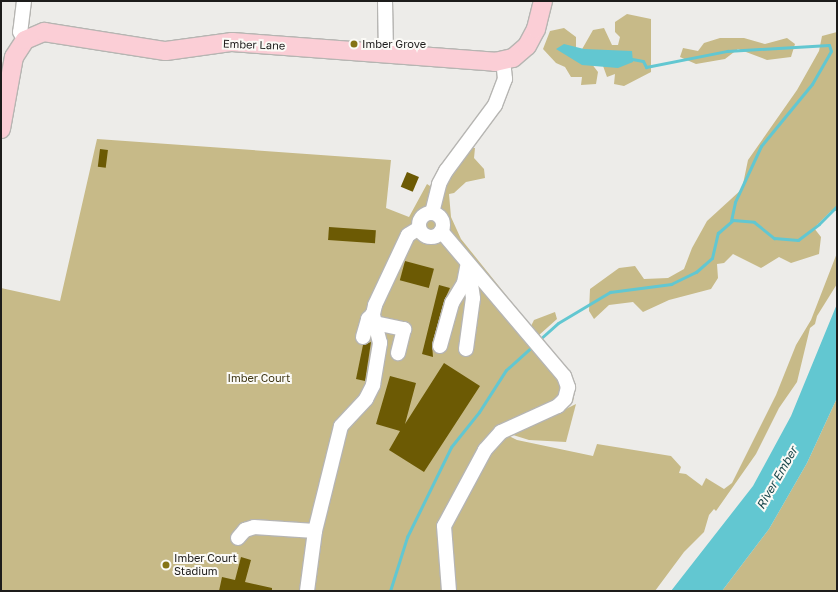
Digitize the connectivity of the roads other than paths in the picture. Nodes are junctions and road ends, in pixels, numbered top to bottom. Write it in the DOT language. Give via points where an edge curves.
graph roads {
  1 [pos="24,1"];
  2 [pos="386,1"];
  3 [pos="543,1"];
  4 [pos="25,40"];
  5 [pos="386,54"];
  6 [pos="503,61"];
  7 [pos="1,129"];
  8 [pos="432,213"];
  9 [pos="419,228"];
  10 [pos="441,232"];
  11 [pos="468,262"];
  12 [pos="374,319"];
  13 [pos="363,337"];
  14 [pos="440,346"];
  15 [pos="466,349"];
  16 [pos="398,353"];
  17 [pos="315,531"];
  18 [pos="238,538"];
  19 [pos="307,591"];
  20 [pos="448,591"];
  1 -- 4 [label="street" via="20,32"];
  2 -- 5 [label="street"];
  3 -- 6 [label="main road, Ember Lane" via="533,38 521,52"];
  4 -- 5 [label="main road, Ember Lane" via="36,34 52,32 166,51 232,42"];
  4 -- 7 [label="main road" via="12,62"];
  5 -- 6 [label="main road, Ember Lane" via="482,62"];
  6 -- 8 [label="street" via="505,79 495,105 446,171 439,184"];
  8 -- 9 [label="street" via="422,218"];
  8 -- 10 [label="street" via="442,220"];
  9 -- 10 [label="street" via="430,237"];
  9 -- 12 [label="street" via="408,235 380,290"];
  10 -- 11 [label="street"];
  11 -- 14 [label="street" via="464,283 452,303"];
  11 -- 15 [label="street" via="473,294"];
  11 -- 20 [label="street" via="564,376 568,387 565,399 558,406 501,432 485,450 444,526"];
  12 -- 13 [label="street" via="368,319"];
  12 -- 16 [label="street" via="404,329"];
  12 -- 17 [label="street" via="380,343 373,384 366,399 341,426"];
  17 -- 18 [label="street" via="254,527 245,530"];
  17 -- 19 [label="street"];
}
